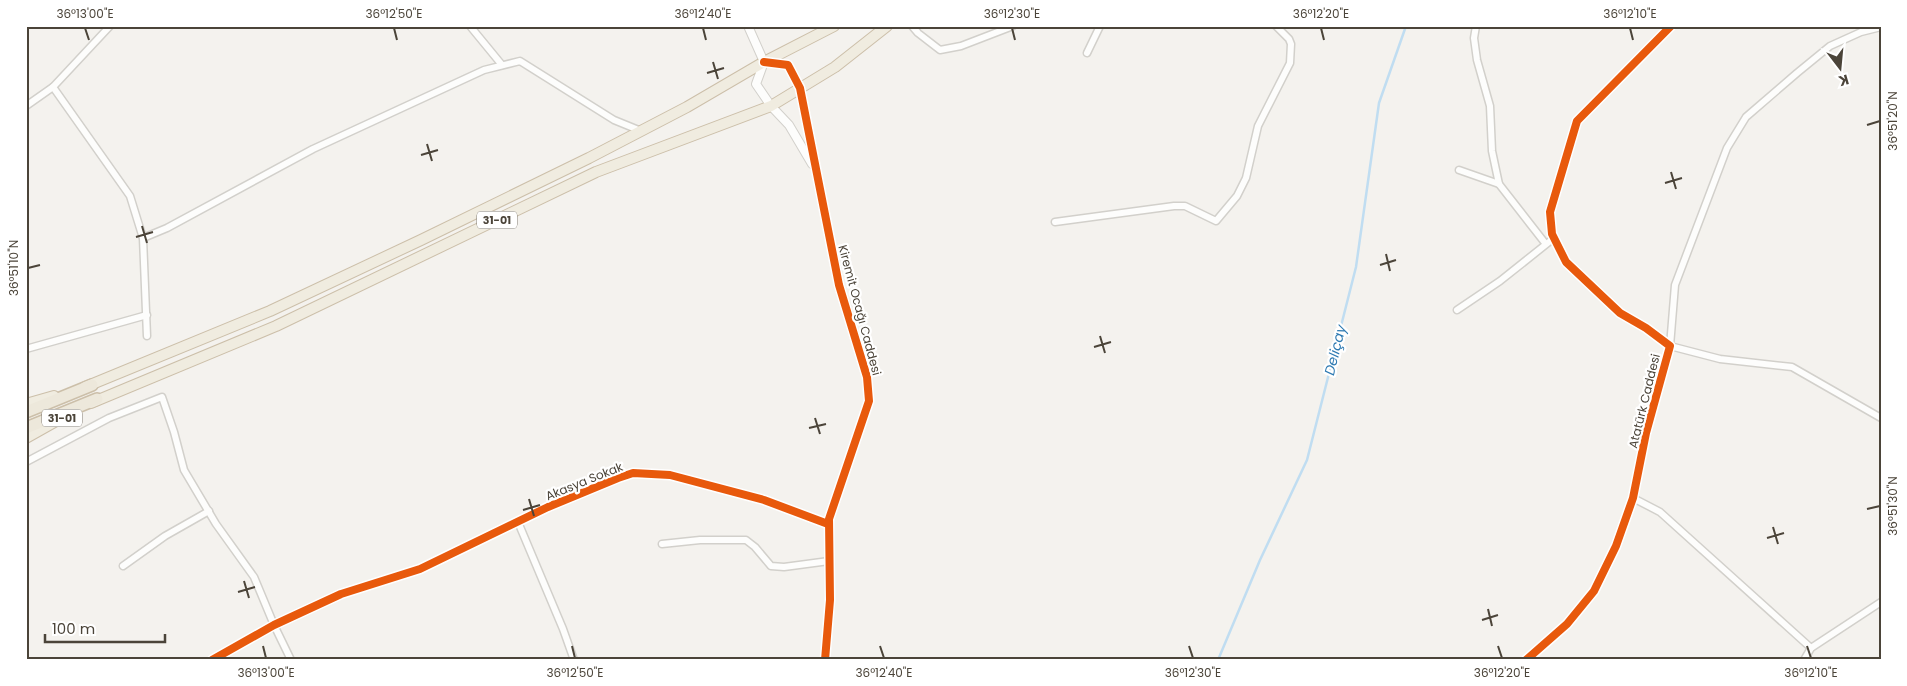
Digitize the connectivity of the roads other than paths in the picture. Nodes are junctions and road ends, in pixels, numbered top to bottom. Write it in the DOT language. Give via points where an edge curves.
graph roads {
  1 [pos="110,26"];
  2 [pos="470,26"];
  3 [pos="748,26"];
  4 [pos="834,26"];
  5 [pos="887,26"];
  6 [pos="912,26"];
  7 [pos="1013,26"];
  8 [pos="1100,26"];
  9 [pos="1276,26"];
  10 [pos="1476,26"];
  11 [pos="1671,26"];
  12 [pos="1881,27"];
  13 [pos="1088,53"];
  14 [pos="764,62"];
  15 [pos="502,65"];
  16 [pos="53,87"];
  17 [pos="800,88"];
  18 [pos="26,106"];
  19 [pos="771,106"];
  20 [pos="641,131"];
  21 [pos="815,170"];
  22 [pos="1459,170"];
  23 [pos="1499,184"];
  24 [pos="1055,222"];
  25 [pos="143,238"];
  26 [pos="1554,238"];
  27 [pos="1545,243"];
  28 [pos="1457,310"];
  29 [pos="147,315"];
  30 [pos="147,336"];
  31 [pos="1670,346"];
  32 [pos="26,350"];
  33 [pos="92,385"];
  34 [pos="97,399"];
  35 [pos="26,404"];
  36 [pos="26,412"];
  37 [pos="1881,418"];
  38 [pos="26,428"];
  39 [pos="26,438"];
  40 [pos="26,462"];
  41 [pos="1633,498"];
  42 [pos="208,511"];
  43 [pos="518,522"];
  44 [pos="828,524"];
  45 [pos="662,544"];
  46 [pos="829,561"];
  47 [pos="123,566"];
  48 [pos="1881,602"];
  49 [pos="274,625"];
  50 [pos="1812,648"];
  51 [pos="212,660"];
  52 [pos="291,660"];
  53 [pos="574,660"];
  54 [pos="825,660"];
  55 [pos="1526,660"];
  56 [pos="1804,660"];
  1 -- 16 [label="street"];
  2 -- 15 [label="street"];
  3 -- 14 [label="street"];
  4 -- 14 [label="highway, 31-01"];
  5 -- 17 [label="highway, 31-01" via="834,67"];
  6 -- 7 [label="street" via="940,50 961,46"];
  8 -- 13 [label="street"];
  9 -- 24 [label="street" via="1291,44 1290,63 1258,126 1246,178 1237,196 1216,221 1185,206 1174,206"];
  10 -- 23 [label="street" via="1477,60 1490,106 1492,151"];
  11 -- 26 [label="street, Atatürk Caddesi" via="1578,121 1550,212"];
  12 -- 31 [label="street" via="1830,46 1746,118 1727,148 1675,285"];
  14 -- 17 [label="street, Kiremit Ocağı Caddesi" via="788,65"];
  14 -- 19 [label="street" via="756,84"];
  14 -- 20 [label="highway, 31-01"];
  15 -- 20 [label="street" via="520,60 614,120"];
  15 -- 25 [label="street" via="484,70 313,149"];
  16 -- 18 [label="street"];
  16 -- 25 [label="street" via="130,196"];
  17 -- 19 [label="highway, 31-01"];
  17 -- 21 [label="street, Kiremit Ocağı Caddesi"];
  19 -- 21 [label="street" via="789,126"];
  19 -- 34 [label="highway, 31-01" via="596,172 276,326"];
  20 -- 33 [label="highway, 31-01" via="270,312"];
  21 -- 44 [label="street, Kiremit Ocağı Caddesi" via="839,285 867,376 869,402"];
  22 -- 23 [label="street"];
  23 -- 27 [label="street"];
  25 -- 29 [label="street"];
  26 -- 27 [label="street"];
  26 -- 31 [label="street, Atatürk Caddesi" via="1566,262 1620,313"];
  27 -- 28 [label="street" via="1500,281"];
  29 -- 30 [label="street"];
  29 -- 32 [label="street"];
  31 -- 37 [label="street" via="1720,359 1792,367"];
  31 -- 41 [label="street, Atatürk Caddesi" via="1646,433"];
  33 -- 35 [label="highway, 31-01"];
  33 -- 36 [label="highway"];
  34 -- 38 [label="highway"];
  34 -- 39 [label="highway, 31-01"];
  40 -- 42 [label="street" via="109,418 162,397 184,470"];
  41 -- 50 [label="street" via="1660,512"];
  41 -- 55 [label="street, Atatürk Caddesi" via="1616,546 1594,591 1567,624"];
  42 -- 47 [label="street"];
  42 -- 49 [label="street" via="254,577"];
  43 -- 44 [label="street, Akasya Sokak" via="633,474 670,475 764,500"];
  43 -- 49 [label="street, Akasya Sokak" via="420,569 341,594"];
  43 -- 53 [label="street"];
  44 -- 46 [label="street, Kiremit Ocağı Caddesi"];
  45 -- 46 [label="street" via="746,540 771,566"];
  46 -- 54 [label="street, Kiremit Ocağı Caddesi" via="830,600"];
  48 -- 50 [label="street"];
  49 -- 51 [label="street, Akasya Sokak"];
  49 -- 52 [label="street"];
  50 -- 56 [label="street"];
}
